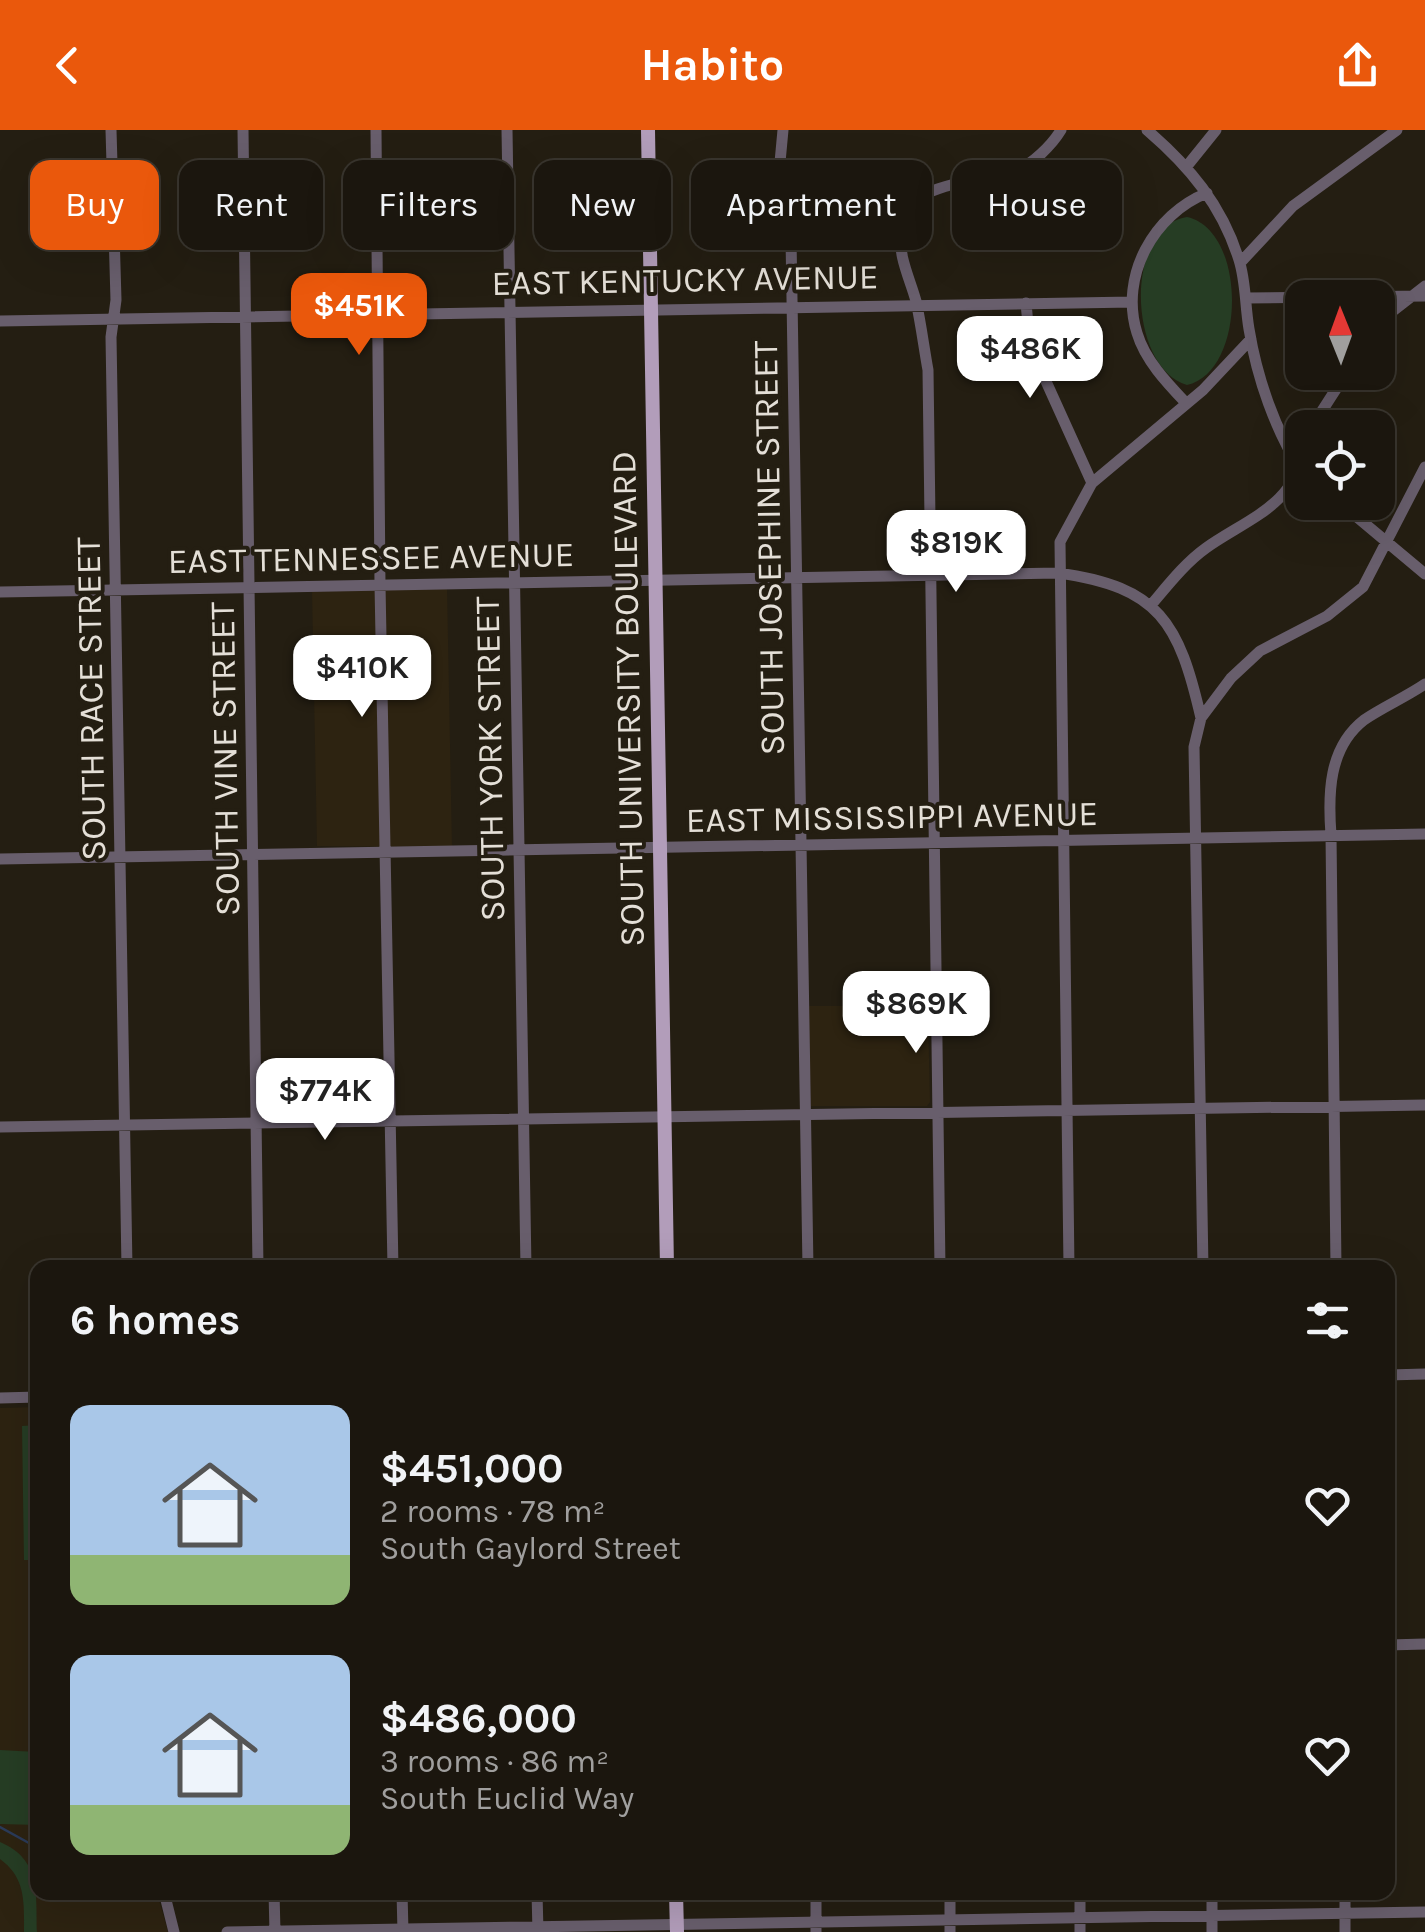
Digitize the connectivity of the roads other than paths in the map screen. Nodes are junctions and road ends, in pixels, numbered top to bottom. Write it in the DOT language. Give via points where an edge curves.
graph roads {
  1 [pos="112,130"];
  2 [pos="244,130"];
  3 [pos="376,130"];
  4 [pos="507,130"];
  5 [pos="648,130"];
  6 [pos="783,130"];
  7 [pos="1061,130"];
  8 [pos="1146,130"];
  9 [pos="1216,130"];
  10 [pos="1396,130"];
  11 [pos="1187,166"];
  12 [pos="1208,193"];
  13 [pos="1240,263"];
  14 [pos="1425,286"];
  15 [pos="1420,296"];
  16 [pos="1246,298"];
  17 [pos="1026,302"];
  18 [pos="1132,302"];
  19 [pos="916,304"];
  20 [pos="792,306"];
  21 [pos="651,309"];
  22 [pos="1395,310"];
  23 [pos="510,311"];
  24 [pos="380,312"];
  25 [pos="247,314"];
  26 [pos="114,318"];
  27 [pos="0,321"];
  28 [pos="1250,340"];
  29 [pos="1186,403"];
  30 [pos="1285,435"];
  31 [pos="1425,467"];
  32 [pos="1092,483"];
  33 [pos="1285,493"];
  34 [pos="1360,520"];
  35 [pos="1388,544"];
  36 [pos="1058,573"];
  37 [pos="930,574"];
  38 [pos="1425,574"];
  39 [pos="796,577"];
  40 [pos="656,580"];
  41 [pos="514,582"];
  42 [pos="380,585"];
  43 [pos="252,587"];
  44 [pos="118,590"];
  45 [pos="0,592"];
  46 [pos="1151,605"];
  47 [pos="1425,684"];
  48 [pos="1200,718"];
  49 [pos="1425,834"];
  50 [pos="1331,836"];
  51 [pos="1194,838"];
  52 [pos="1063,841"];
  53 [pos="932,843"];
  54 [pos="802,845"];
  55 [pos="662,848"];
  56 [pos="519,850"];
  57 [pos="385,854"];
  58 [pos="254,855"];
  59 [pos="121,857"];
  60 [pos="0,859"];
  61 [pos="1425,1105"];
  62 [pos="1333,1106"];
  63 [pos="1201,1108"];
  64 [pos="1068,1110"];
  65 [pos="938,1112"];
  66 [pos="805,1114"];
  67 [pos="665,1117"];
  68 [pos="525,1119"];
  69 [pos="390,1121"];
  70 [pos="257,1123"];
  71 [pos="126,1125"];
  72 [pos="0,1127"];
  73 [pos="128,1260"];
  74 [pos="258,1260"];
  75 [pos="393,1260"];
  76 [pos="526,1260"];
  77 [pos="667,1260"];
  78 [pos="808,1260"];
  79 [pos="940,1260"];
  80 [pos="1069,1260"];
  81 [pos="1203,1260"];
  82 [pos="1336,1260"];
  83 [pos="1425,1374"];
  84 [pos="1395,1375"];
  85 [pos="30,1397"];
  86 [pos="0,1398"];
  87 [pos="1395,1644"];
  88 [pos="1425,1644"];
  89 [pos="166,1900"];
  90 [pos="274,1900"];
  91 [pos="402,1900"];
  92 [pos="536,1900"];
  93 [pos="676,1900"];
  94 [pos="816,1900"];
  95 [pos="950,1900"];
  96 [pos="1080,1900"];
  97 [pos="1212,1900"];
  98 [pos="1344,1900"];
  99 [pos="1425,1912"];
  100 [pos="1345,1913"];
  101 [pos="1212,1915"];
  102 [pos="1080,1918"];
  103 [pos="816,1926"];
  104 [pos="950,1926"];
  105 [pos="677,1928"];
  106 [pos="402,1930"];
  107 [pos="538,1930"];
  108 [pos="174,1932"];
  109 [pos="227,1932"];
  110 [pos="275,1932"];
  111 [pos="1080,1932"];
  112 [pos="1212,1932"];
  113 [pos="1345,1932"];
  1 -- 26 [label="street, SOUTH RACE STREET"];
  2 -- 25 [label="street, SOUTH VINE STREET"];
  3 -- 24 [label="street"];
  4 -- 23 [label="street, SOUTH YORK STREET"];
  5 -- 21 [label="main road, SOUTH UNIVERSITY BOULEVARD"];
  6 -- 20 [label="street, SOUTH JOSEPHINE STREET" via="779,173 789,222"];
  7 -- 19 [label="street" via="1018,170 937,188 913,204 901,232"];
  8 -- 11 [label="street"];
  9 -- 11 [label="street"];
  10 -- 13 [label="street" via="1292,206"];
  11 -- 12 [label="street"];
  12 -- 13 [label="street"];
  12 -- 18 [label="street" via="1164,220 1141,259"];
  13 -- 16 [label="street"];
  14 -- 15 [label="street"];
  15 -- 16 [label="street"];
  15 -- 22 [label="street"];
  16 -- 28 [label="street"];
  17 -- 18 [label="street, EAST KENTUCKY AVENUE"];
  17 -- 19 [label="street, EAST KENTUCKY AVENUE"];
  17 -- 32 [label="street" via="1030,346"];
  18 -- 29 [label="street" via="1149,358"];
  19 -- 20 [label="street, EAST KENTUCKY AVENUE"];
  19 -- 37 [label="street" via="928,370"];
  20 -- 21 [label="street, EAST KENTUCKY AVENUE"];
  20 -- 39 [label="street, SOUTH JOSEPHINE STREET"];
  21 -- 23 [label="street, EAST KENTUCKY AVENUE"];
  21 -- 40 [label="main road, SOUTH UNIVERSITY BOULEVARD"];
  23 -- 24 [label="street, EAST KENTUCKY AVENUE"];
  23 -- 41 [label="street, SOUTH YORK STREET"];
  24 -- 25 [label="street, EAST KENTUCKY AVENUE"];
  24 -- 42 [label="street"];
  25 -- 26 [label="street, EAST KENTUCKY AVENUE"];
  25 -- 43 [label="street, SOUTH VINE STREET"];
  26 -- 27 [label="street, EAST KENTUCKY AVENUE"];
  26 -- 44 [label="street, SOUTH RACE STREET"];
  28 -- 29 [label="street"];
  28 -- 30 [label="street"];
  29 -- 32 [label="street"];
  31 -- 35 [label="street"];
  32 -- 36 [label="street" via="1060,542"];
  33 -- 46 [label="street" via="1204,549"];
  34 -- 35 [label="street"];
  35 -- 38 [label="street"];
  35 -- 48 [label="street" via="1347,602 1260,652"];
  36 -- 37 [label="street, EAST TENNESSEE AVENUE"];
  36 -- 46 [label="street, EAST TENNESSEE AVENUE" via="1111,584"];
  36 -- 52 [label="street"];
  37 -- 39 [label="street, EAST TENNESSEE AVENUE"];
  37 -- 53 [label="street"];
  39 -- 40 [label="street, EAST TENNESSEE AVENUE"];
  39 -- 54 [label="street, SOUTH JOSEPHINE STREET"];
  40 -- 41 [label="street, EAST TENNESSEE AVENUE"];
  40 -- 55 [label="main road, SOUTH UNIVERSITY BOULEVARD"];
  41 -- 42 [label="street, EAST TENNESSEE AVENUE"];
  41 -- 56 [label="street, SOUTH YORK STREET"];
  42 -- 43 [label="street, EAST TENNESSEE AVENUE"];
  42 -- 57 [label="street"];
  43 -- 44 [label="street, EAST TENNESSEE AVENUE"];
  43 -- 58 [label="street, SOUTH VINE STREET"];
  44 -- 45 [label="street, EAST TENNESSEE AVENUE"];
  44 -- 59 [label="street, SOUTH RACE STREET"];
  46 -- 48 [label="street, EAST TENNESSEE AVENUE" via="1176,637"];
  47 -- 50 [label="street" via="1362,722 1345,741 1328,796"];
  48 -- 51 [label="street"];
  49 -- 50 [label="street, EAST MISSISSIPPI AVENUE"];
  50 -- 51 [label="street, EAST MISSISSIPPI AVENUE"];
  50 -- 62 [label="street"];
  51 -- 52 [label="street, EAST MISSISSIPPI AVENUE"];
  51 -- 63 [label="street"];
  52 -- 53 [label="street, EAST MISSISSIPPI AVENUE"];
  52 -- 64 [label="street"];
  53 -- 54 [label="street, EAST MISSISSIPPI AVENUE"];
  53 -- 65 [label="street"];
  54 -- 55 [label="street, EAST MISSISSIPPI AVENUE"];
  54 -- 66 [label="street, SOUTH JOSEPHINE STREET"];
  55 -- 56 [label="street, EAST MISSISSIPPI AVENUE"];
  55 -- 67 [label="main road, SOUTH UNIVERSITY BOULEVARD"];
  56 -- 57 [label="street, EAST MISSISSIPPI AVENUE"];
  56 -- 68 [label="street, SOUTH YORK STREET"];
  57 -- 58 [label="street, EAST MISSISSIPPI AVENUE"];
  57 -- 69 [label="street"];
  58 -- 59 [label="street, EAST MISSISSIPPI AVENUE"];
  58 -- 70 [label="street, SOUTH VINE STREET"];
  59 -- 60 [label="street, EAST MISSISSIPPI AVENUE"];
  59 -- 71 [label="street, SOUTH RACE STREET"];
  61 -- 62 [label="street"];
  62 -- 63 [label="street"];
  62 -- 82 [label="street"];
  63 -- 64 [label="street"];
  63 -- 81 [label="street"];
  64 -- 65 [label="street"];
  64 -- 80 [label="street"];
  65 -- 66 [label="street"];
  65 -- 79 [label="street"];
  66 -- 67 [label="street"];
  66 -- 78 [label="street, SOUTH JOSEPHINE STREET"];
  67 -- 68 [label="street"];
  67 -- 77 [label="main road, SOUTH UNIVERSITY BOULEVARD"];
  68 -- 69 [label="street"];
  68 -- 76 [label="street, SOUTH YORK STREET"];
  69 -- 70 [label="street"];
  69 -- 75 [label="street"];
  70 -- 71 [label="street"];
  70 -- 74 [label="street, SOUTH VINE STREET"];
  71 -- 72 [label="street"];
  71 -- 73 [label="street, SOUTH RACE STREET"];
  83 -- 84 [label="street"];
  85 -- 86 [label="street"];
  87 -- 88 [label="street"];
  89 -- 108 [label="street"];
  90 -- 110 [label="street"];
  91 -- 106 [label="street"];
  92 -- 107 [label="street"];
  93 -- 105 [label="main road"];
  94 -- 103 [label="street"];
  95 -- 104 [label="street"];
  96 -- 102 [label="street"];
  97 -- 101 [label="street"];
  98 -- 100 [label="street"];
  99 -- 100 [label="street"];
  100 -- 101 [label="street"];
  100 -- 113 [label="street"];
  101 -- 102 [label="street"];
  101 -- 112 [label="street"];
  102 -- 104 [label="street"];
  102 -- 111 [label="street"];
  103 -- 104 [label="street"];
  103 -- 105 [label="street"];
  105 -- 107 [label="street"];
  106 -- 107 [label="street"];
  106 -- 110 [label="street"];
  109 -- 110 [label="street"];
}
